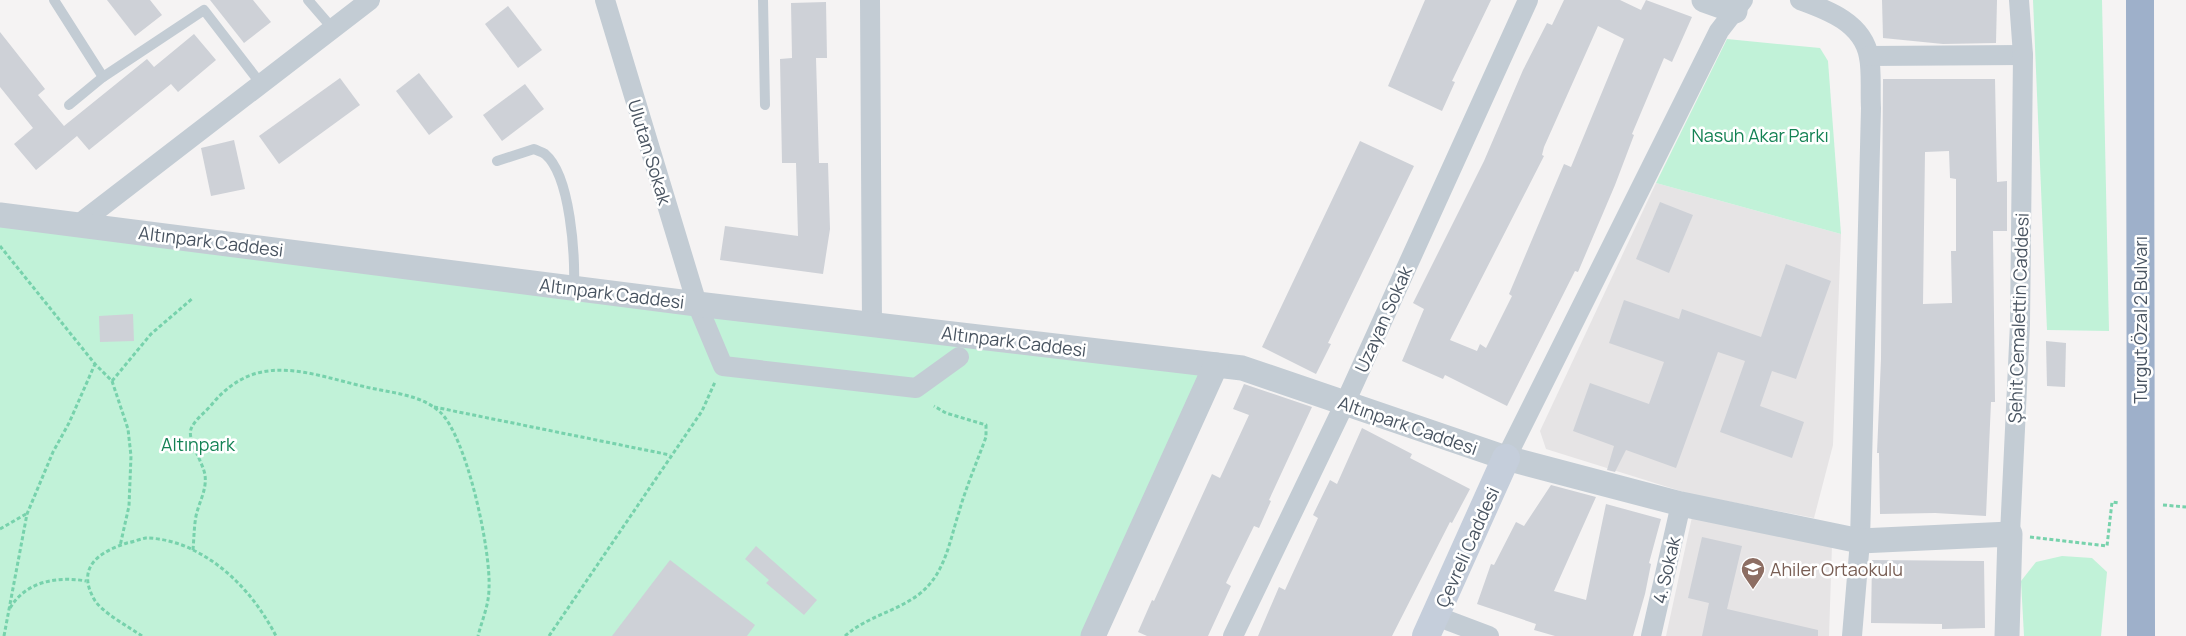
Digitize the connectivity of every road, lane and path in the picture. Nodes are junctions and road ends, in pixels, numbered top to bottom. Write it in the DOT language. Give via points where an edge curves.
graph roads {
  1 [pos="54,0"];
  2 [pos="308,0"];
  3 [pos="370,0"];
  4 [pos="604,0"];
  5 [pos="763,0"];
  6 [pos="870,0"];
  7 [pos="1528,0"];
  8 [pos="1704,0"];
  9 [pos="1800,0"];
  10 [pos="2019,0"];
  11 [pos="2140,1"];
  12 [pos="1739,6"];
  13 [pos="332,29"];
  14 [pos="1869,56"];
  15 [pos="2023,56"];
  16 [pos="104,77"];
  17 [pos="261,84"];
  18 [pos="69,105"];
  19 [pos="764,105"];
  20 [pos="497,161"];
  21 [pos="0,215"];
  22 [pos="79,224"];
  23 [pos="0,246"];
  24 [pos="574,288"];
  25 [pos="193,298"];
  26 [pos="697,304"];
  27 [pos="872,324"];
  28 [pos="959,357"];
  29 [pos="96,364"];
  30 [pos="1216,365"];
  31 [pos="723,366"];
  32 [pos="112,381"];
  33 [pos="1345,403"];
  34 [pos="934,406"];
  35 [pos="433,407"];
  36 [pos="671,455"];
  37 [pos="1506,458"];
  38 [pos="2112,502"];
  39 [pos="1681,504"];
  40 [pos="27,514"];
  41 [pos="0,529"];
  42 [pos="2010,534"];
  43 [pos="1860,542"];
  44 [pos="120,546"];
  45 [pos="193,550"];
  46 [pos="86,581"];
  47 [pos="9,612"];
  48 [pos="1431,626"];
  49 [pos="4,636"];
  50 [pos="142,636"];
  51 [pos="276,636"];
  52 [pos="478,636"];
  53 [pos="549,636"];
  54 [pos="845,636"];
  55 [pos="1093,636"];
  56 [pos="1233,636"];
  57 [pos="1489,636"];
  58 [pos="1651,636"];
  59 [pos="1852,636"];
  60 [pos="2007,636"];
  61 [pos="2141,636"];
  1 -- 16 [label="lane"];
  2 -- 13 [label="lane"];
  3 -- 13 [label="street"];
  4 -- 26 [label="street, Ulutan Sokak"];
  5 -- 19 [label="lane"];
  6 -- 27 [label="street"];
  7 -- 33 [label="street, Uzayan Sokak"];
  8 -- 12 [label="street"];
  9 -- 14 [label="street" via="1825,9 1857,29"];
  10 -- 15 [label="street, Şehit Cemalettin Caddesi"];
  11 -- 61 [label="highway, Turgut Özal 2 Bulvarı"];
  12 -- 37 [label="street" via="1719,31"];
  13 -- 17 [label="street"];
  14 -- 15 [label="street"];
  14 -- 43 [label="street" via="1871,108"];
  15 -- 42 [label="street, Şehit Cemalettin Caddesi" via="2020,324"];
  16 -- 17 [label="lane" via="204,10"];
  16 -- 18 [label="lane"];
  17 -- 22 [label="street"];
  20 -- 24 [label="lane" via="534,150 545,155 556,170 572,234"];
  21 -- 22 [label="street, Altınpark Caddesi"];
  22 -- 24 [label="street, Altınpark Caddesi"];
  23 -- 29 [label="path"];
  24 -- 26 [label="street, Altınpark Caddesi"];
  25 -- 32 [label="path" via="151,334"];
  26 -- 27 [label="street, Altınpark Caddesi"];
  26 -- 31 [label="street, Ulutan Sokak"];
  27 -- 30 [label="street, Altınpark Caddesi"];
  28 -- 31 [label="street" via="916,388"];
  29 -- 32 [label="path"];
  29 -- 40 [label="path"];
  30 -- 33 [label="street, Altınpark Caddesi" via="1242,368"];
  30 -- 55 [label="street"];
  31 -- 36 [label="path" via="702,412"];
  32 -- 44 [label="path" via="128,429 132,456 128,506"];
  33 -- 37 [label="street, Altınpark Caddesi"];
  33 -- 56 [label="street, Uzayan Sokak"];
  34 -- 54 [label="path" via="986,425 986,437 947,555 934,578 918,595 870,619"];
  35 -- 36 [label="path"];
  35 -- 45 [label="path" via="402,394 286,368 257,373 230,385 190,432 205,476 205,488 196,514"];
  35 -- 52 [label="path" via="448,421 460,444 481,520 489,589"];
  36 -- 53 [label="path"];
  37 -- 39 [label="street, Altınpark Caddesi"];
  37 -- 48 [label="main road, Çevreli Caddesi"];
  38 -- 42 [label="path" via="2107,546"];
  39 -- 43 [label="street, Altınpark Caddesi"];
  39 -- 58 [label="street, 4. Sokak"];
  40 -- 41 [label="path"];
  40 -- 47 [label="path"];
  42 -- 43 [label="street, Altınpark Caddesi"];
  42 -- 60 [label="street, Şehit Cemalettin Caddesi"];
  43 -- 59 [label="street"];
  44 -- 45 [label="path" via="145,538 166,540"];
  44 -- 46 [label="path" via="98,556"];
  45 -- 51 [label="path" via="236,580 267,618"];
  46 -- 47 [label="path" via="53,579 37,584 23,593"];
  46 -- 50 [label="path" via="95,601"];
  47 -- 49 [label="path"];
  48 -- 57 [label="street"];
}
